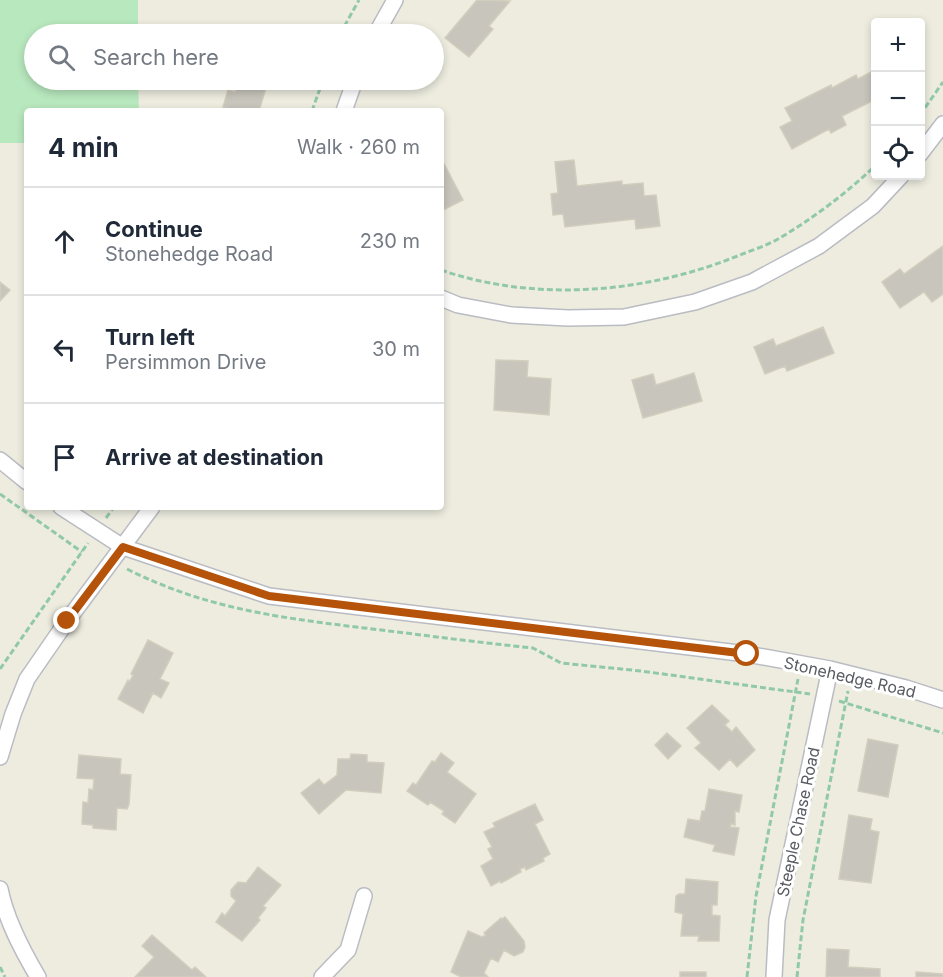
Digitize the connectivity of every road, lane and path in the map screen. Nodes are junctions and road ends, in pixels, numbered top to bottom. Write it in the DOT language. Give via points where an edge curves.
graph roads {
  1 [pos="359,0"];
  2 [pos="395,0"];
  3 [pos="346,24"];
  4 [pos="382,24"];
  5 [pos="943,82"];
  6 [pos="319,90"];
  7 [pos="351,90"];
  8 [pos="313,108"];
  9 [pos="345,108"];
  10 [pos="925,109"];
  11 [pos="943,124"];
  12 [pos="925,149"];
  13 [pos="871,169"];
  14 [pos="897,180"];
  15 [pos="444,271"];
  16 [pos="444,299"];
  17 [pos="0,460"];
  18 [pos="24,480"];
  19 [pos="0,494"];
  20 [pos="66,510"];
  21 [pos="112,510"];
  22 [pos="150,510"];
  23 [pos="97,531"];
  24 [pos="87,544"];
  25 [pos="123,547"];
  26 [pos="82,552"];
  27 [pos="113,560"];
  28 [pos="0,669"];
  29 [pos="830,669"];
  30 [pos="798,678"];
  31 [pos="848,690"];
  32 [pos="795,692"];
  33 [pos="824,697"];
  34 [pos="943,700"];
  35 [pos="846,703"];
  36 [pos="943,733"];
  37 [pos="0,758"];
  38 [pos="0,889"];
  39 [pos="364,896"];
  40 [pos="0,968"];
  41 [pos="5,977"];
  42 [pos="38,977"];
  43 [pos="322,977"];
  44 [pos="747,977"];
  45 [pos="774,977"];
  46 [pos="797,977"];
  1 -- 3 [label="path"];
  2 -- 4 [label="street"];
  5 -- 10 [label="path"];
  6 -- 8 [label="path"];
  7 -- 9 [label="street"];
  11 -- 12 [label="street"];
  13 -- 15 [label="path" via="777,240 682,275 598,289 555,289 497,284"];
  14 -- 16 [label="street" via="873,206 819,246 752,282 695,302 624,316 568,318 511,315"];
  17 -- 18 [label="street"];
  19 -- 26 [label="path"];
  20 -- 23 [label="street, Stonehedge Road"];
  21 -- 23 [label="path"];
  22 -- 25 [label="street"];
  23 -- 24 [label="path"];
  23 -- 25 [label="street, Stonehedge Road"];
  24 -- 26 [label="path"];
  24 -- 27 [label="path"];
  25 -- 27 [label="street"];
  25 -- 29 [label="street, Stonehedge Road" via="269,596 747,654"];
  26 -- 28 [label="path"];
  27 -- 32 [label="path" via="179,592 248,612 533,648 561,663"];
  27 -- 37 [label="street" via="27,680"];
  29 -- 33 [label="street, Steeple Chase Road"];
  29 -- 34 [label="street, Stonehedge Road"];
  30 -- 32 [label="path"];
  31 -- 35 [label="path"];
  32 -- 33 [label="path"];
  32 -- 44 [label="path" via="756,896"];
  33 -- 35 [label="path"];
  33 -- 45 [label="street, Steeple Chase Road" via="777,920"];
  35 -- 36 [label="path"];
  35 -- 46 [label="path" via="803,920"];
  38 -- 42 [label="street" via="3,907"];
  39 -- 43 [label="street" via="348,950"];
  40 -- 41 [label="path"];
}
